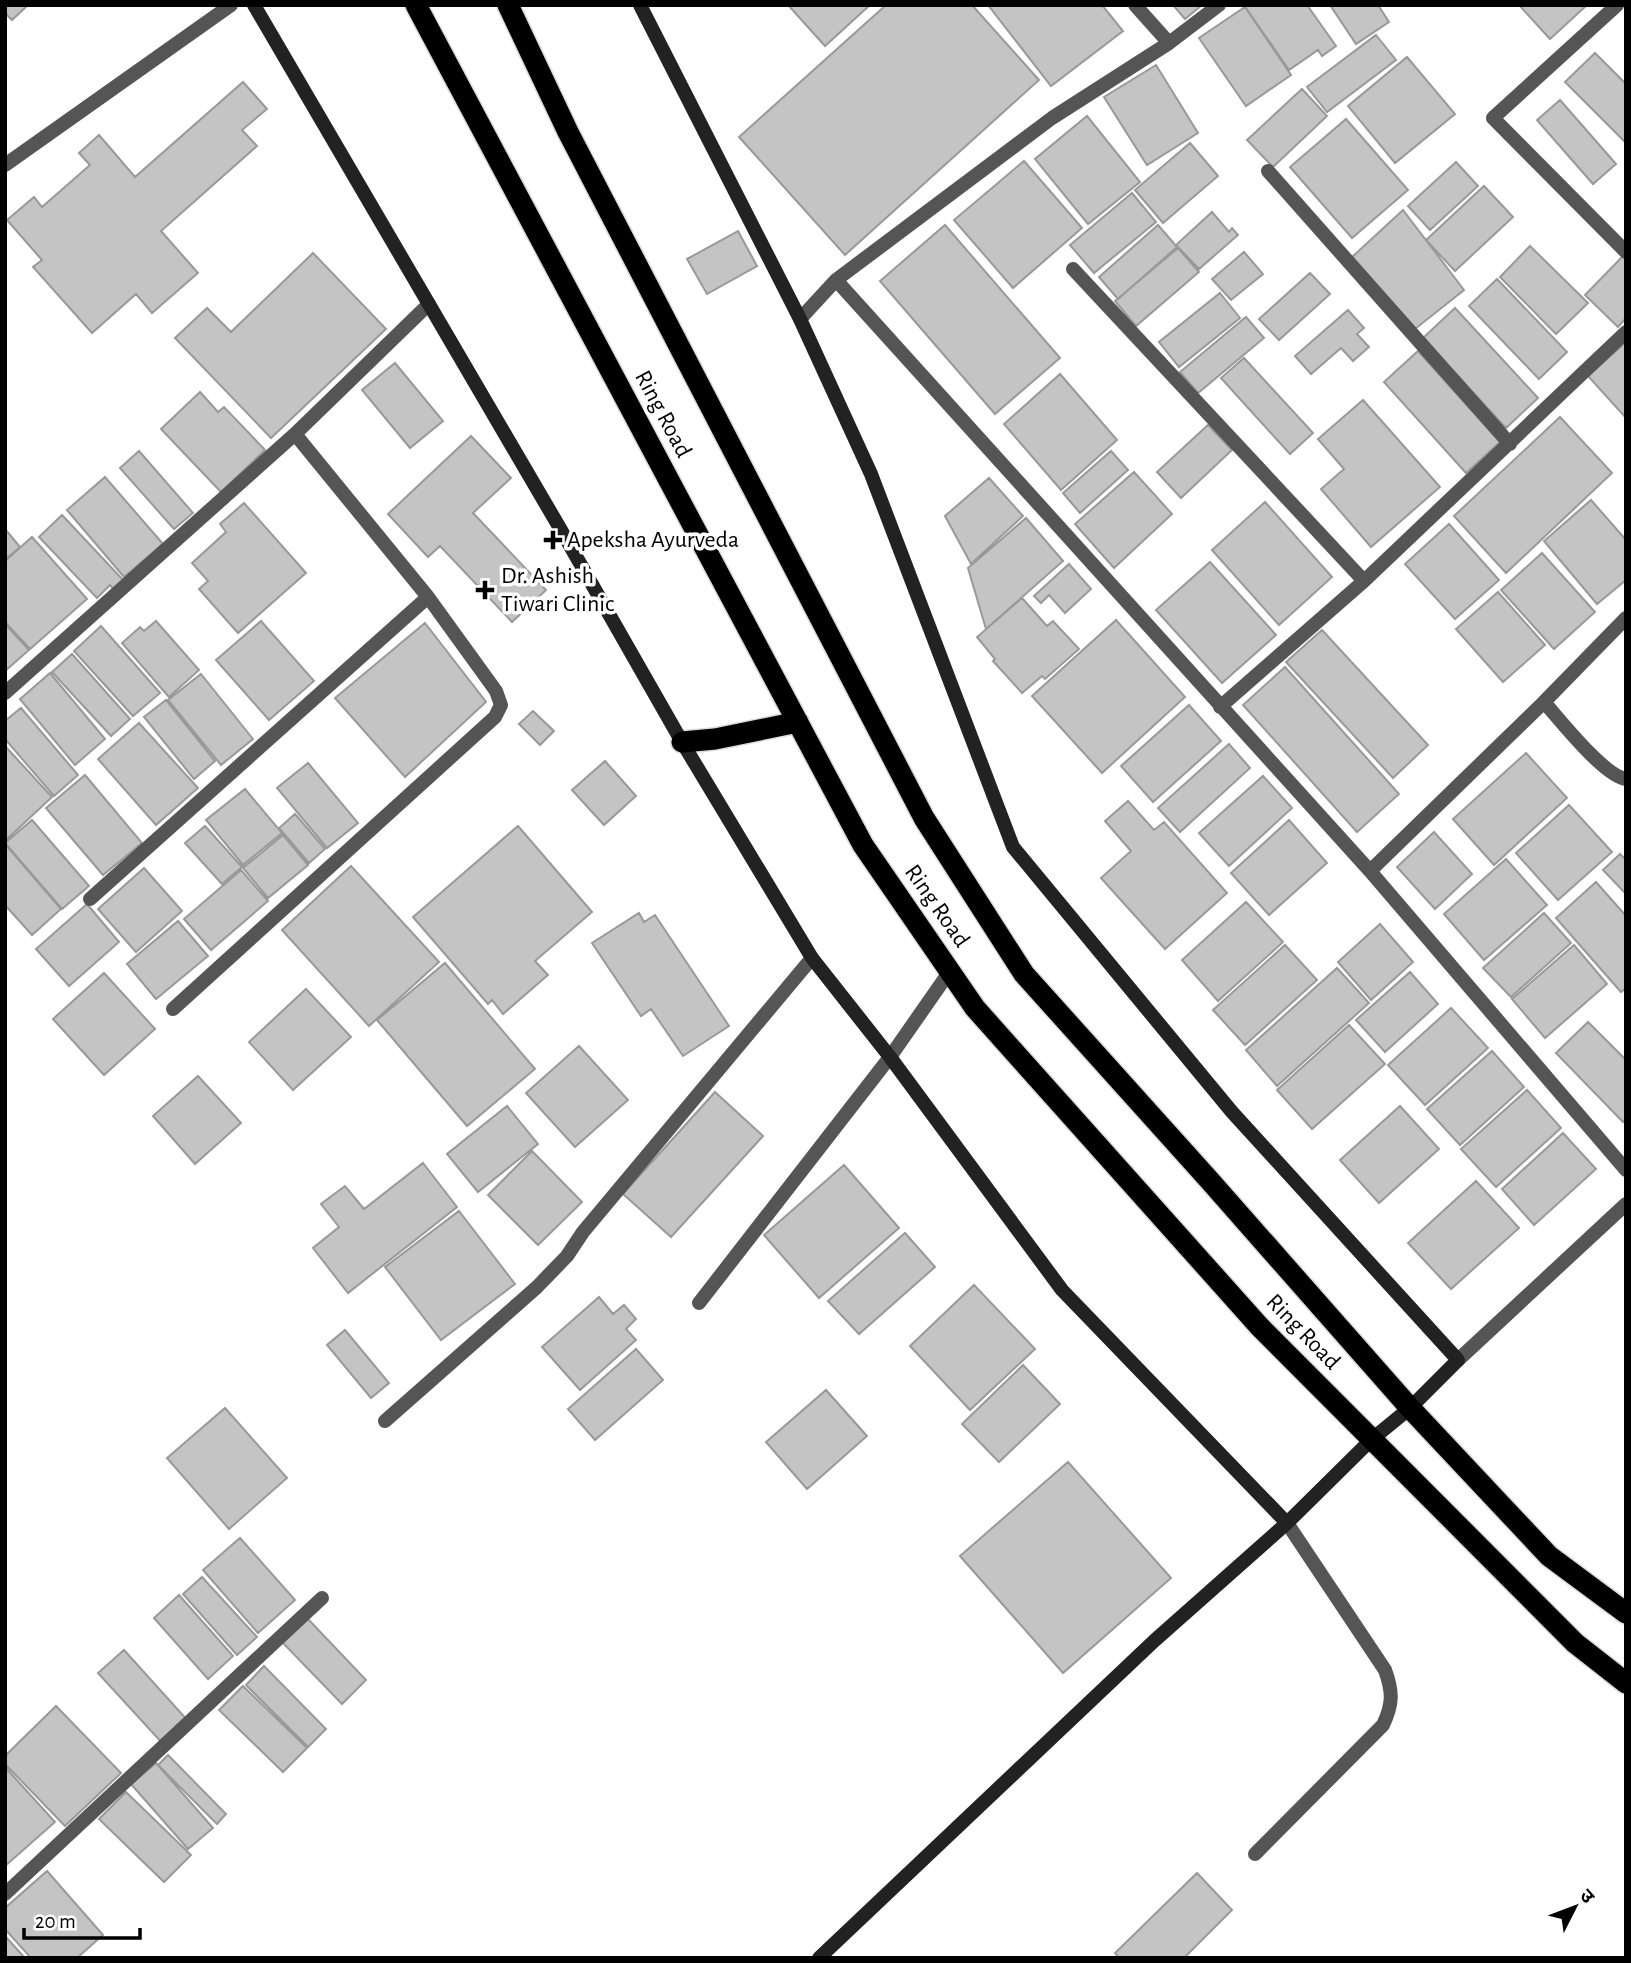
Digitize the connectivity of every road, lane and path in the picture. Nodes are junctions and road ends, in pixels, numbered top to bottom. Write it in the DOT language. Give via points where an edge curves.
graph roads {
  1 [pos="232,5"];
  2 [pos="254,5"];
  3 [pos="416,5"];
  4 [pos="508,5"];
  5 [pos="640,5"];
  6 [pos="1135,5"];
  7 [pos="1219,5"];
  8 [pos="1617,5"];
  9 [pos="1169,43"];
  10 [pos="5,165"];
  11 [pos="1268,171"];
  12 [pos="1626,252"];
  13 [pos="1073,269"];
  14 [pos="836,280"];
  15 [pos="429,304"];
  16 [pos="800,319"];
  17 [pos="1626,332"];
  18 [pos="295,435"];
  19 [pos="1510,444"];
  20 [pos="1364,581"];
  21 [pos="428,597"];
  22 [pos="1626,618"];
  23 [pos="5,693"];
  24 [pos="1544,702"];
  25 [pos="1220,707"];
  26 [pos="798,722"];
  27 [pos="682,742"];
  28 [pos="1626,779"];
  29 [pos="1370,871"];
  30 [pos="90,899"];
  31 [pos="812,958"];
  32 [pos="950,971"];
  33 [pos="173,1009"];
  34 [pos="890,1057"];
  35 [pos="1626,1170"];
  36 [pos="1626,1204"];
  37 [pos="699,1303"];
  38 [pos="1458,1360"];
  39 [pos="1410,1408"];
  40 [pos="384,1421"];
  41 [pos="1371,1440"];
  42 [pos="1287,1523"];
  43 [pos="322,1598"];
  44 [pos="1626,1613"];
  45 [pos="1626,1683"];
  46 [pos="1255,1854"];
  47 [pos="5,1894"];
  48 [pos="819,1958"];
  1 -- 10 [label="street"];
  2 -- 15 [label="street"];
  3 -- 26 [label="highway, Ring Road"];
  4 -- 39 [label="highway, Ring Road" via="568,132 931,830 1024,974"];
  5 -- 16 [label="street"];
  6 -- 9 [label="street"];
  7 -- 9 [label="street"];
  8 -- 12 [label="street" via="1493,118"];
  9 -- 14 [label="street" via="1052,118"];
  11 -- 19 [label="street"];
  13 -- 20 [label="street"];
  14 -- 16 [label="street"];
  14 -- 25 [label="street"];
  15 -- 18 [label="street"];
  15 -- 27 [label="street"];
  16 -- 38 [label="street" via="871,474 1013,847 1232,1112"];
  17 -- 19 [label="street"];
  18 -- 21 [label="street"];
  18 -- 23 [label="street"];
  19 -- 20 [label="street"];
  20 -- 25 [label="street"];
  21 -- 30 [label="street"];
  21 -- 33 [label="street" via="496,691 501,705 495,717"];
  22 -- 24 [label="street"];
  24 -- 28 [label="street" via="1605,769"];
  24 -- 29 [label="street"];
  25 -- 29 [label="street"];
  26 -- 27 [label="highway"];
  26 -- 32 [label="highway, Ring Road" via="863,845"];
  27 -- 31 [label="street"];
  29 -- 35 [label="street"];
  31 -- 34 [label="street"];
  31 -- 40 [label="street" via="583,1231 567,1256"];
  32 -- 34 [label="street"];
  32 -- 41 [label="highway, Ring Road" via="975,1008 1259,1326"];
  34 -- 37 [label="street"];
  34 -- 42 [label="street" via="1062,1290"];
  36 -- 38 [label="street"];
  38 -- 39 [label="street"];
  39 -- 41 [label="street"];
  39 -- 44 [label="highway, Ring Road" via="1549,1556"];
  41 -- 42 [label="street"];
  41 -- 45 [label="highway, Ring Road" via="1575,1643"];
  42 -- 46 [label="street" via="1385,1670 1392,1689 1391,1707 1383,1725"];
  42 -- 48 [label="street" via="1154,1641"];
  43 -- 47 [label="street"];
}
